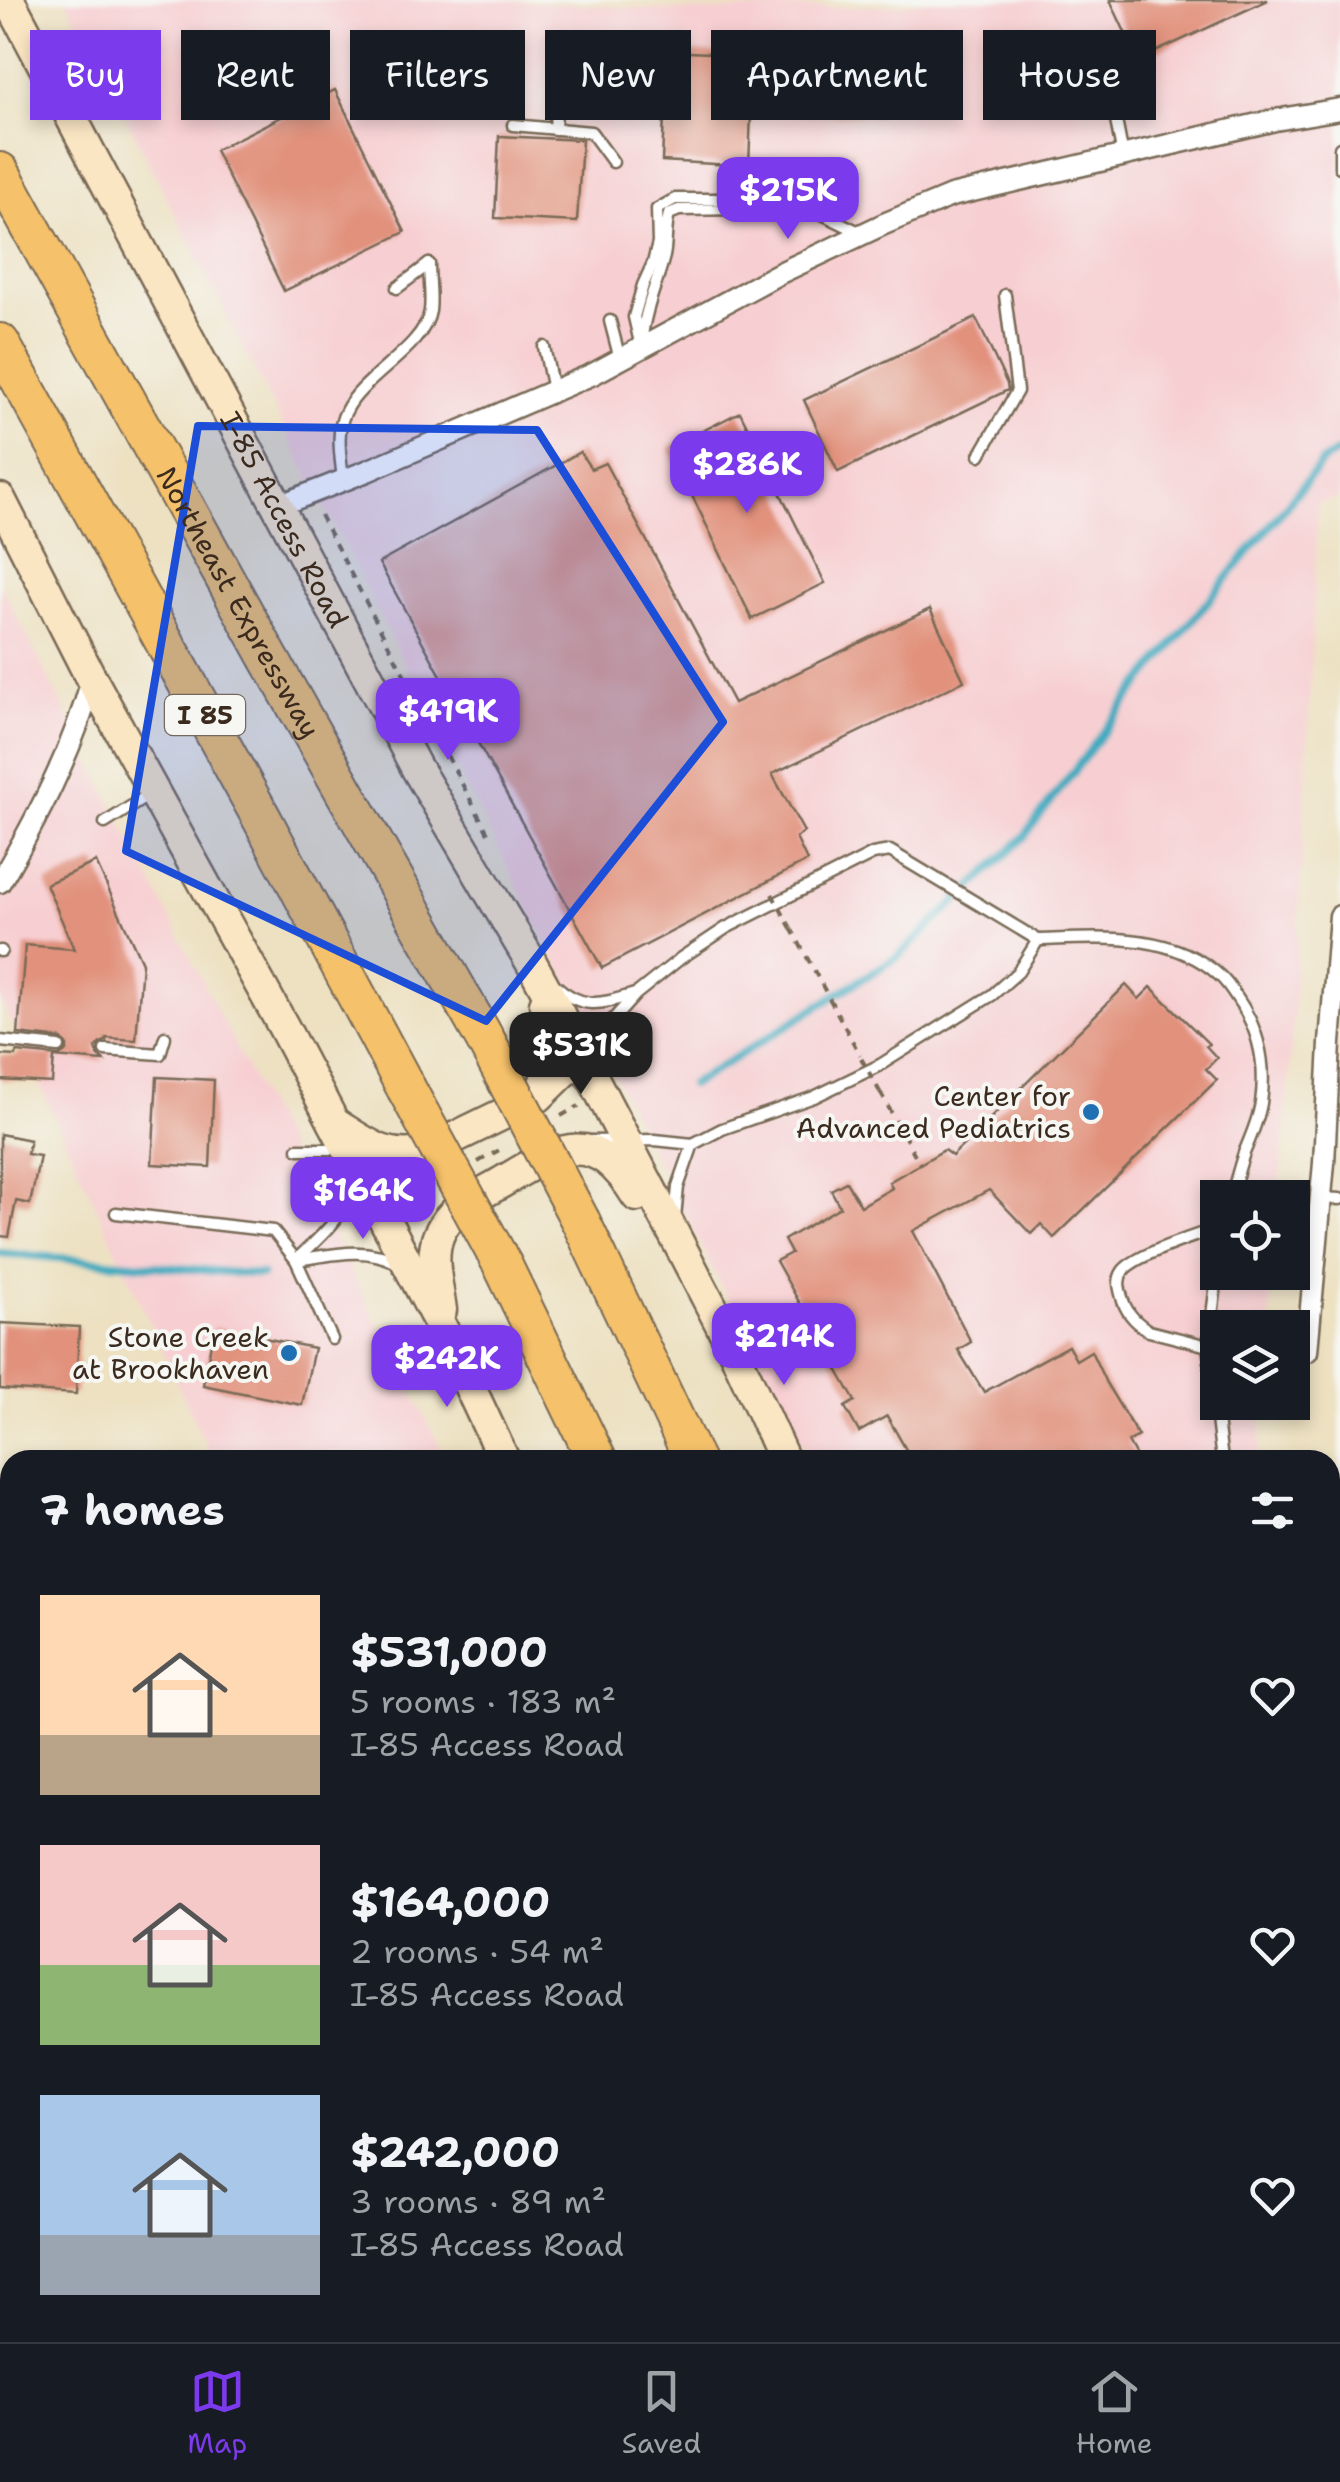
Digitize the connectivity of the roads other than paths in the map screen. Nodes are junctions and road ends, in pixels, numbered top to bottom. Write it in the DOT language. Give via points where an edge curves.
graph roads {
  1 [pos="9,0"];
  2 [pos="1340,109"];
  3 [pos="1340,119"];
  4 [pos="555,120"];
  5 [pos="1116,120"];
  6 [pos="513,126"];
  7 [pos="555,129"];
  8 [pos="1340,148"];
  9 [pos="1123,156"];
  10 [pos="613,162"];
  11 [pos="1340,167"];
  12 [pos="0,172"];
  13 [pos="778,177"];
  14 [pos="779,199"];
  15 [pos="862,234"];
  16 [pos="397,288"];
  17 [pos="1005,295"];
  18 [pos="610,321"];
  19 [pos="0,343"];
  20 [pos="544,347"];
  21 [pos="642,348"];
  22 [pos="620,360"];
  23 [pos="553,392"];
  24 [pos="980,456"];
  25 [pos="343,480"];
  26 [pos="0,499"];
  27 [pos="278,506"];
  28 [pos="92,680"];
  29 [pos="154,792"];
  30 [pos="105,823"];
  31 [pos="0,882"];
  32 [pos="1340,916"];
  33 [pos="1038,940"];
  34 [pos="531,962"];
  35 [pos="636,994"];
  36 [pos="166,1037"];
  37 [pos="0,1041"];
  38 [pos="59,1047"];
  39 [pos="105,1050"];
  40 [pos="581,1054"];
  41 [pos="538,1097"];
  42 [pos="340,1136"];
  43 [pos="624,1140"];
  44 [pos="693,1144"];
  45 [pos="298,1148"];
  46 [pos="576,1148"];
  47 [pos="1332,1159"];
  48 [pos="1236,1180"];
  49 [pos="1330,1199"];
  50 [pos="116,1213"];
  51 [pos="673,1234"];
  52 [pos="1200,1235"];
  53 [pos="296,1260"];
  54 [pos="412,1272"];
  55 [pos="1310,1331"];
  56 [pos="445,1334"];
  57 [pos="332,1339"];
  58 [pos="1200,1344"];
  59 [pos="732,1346"];
  60 [pos="1217,1420"];
  61 [pos="499,1450"];
  62 [pos="592,1450"];
  63 [pos="689,1450"];
  64 [pos="779,1450"];
  65 [pos="1221,1450"];
  1 -- 27 [label="main road, I-85 Access Road"];
  2 -- 3 [label="lane"];
  2 -- 9 [label="street"];
  4 -- 7 [label="lane"];
  5 -- 9 [label="lane"];
  6 -- 7 [label="lane"];
  7 -- 10 [label="lane" via="591,132"];
  8 -- 11 [label="lane"];
  9 -- 15 [label="street" via="952,196"];
  12 -- 63 [label="highway, Northeast Expressway / I 85, bridge" via="486,1040"];
  13 -- 14 [label="lane"];
  14 -- 15 [label="lane"];
  14 -- 21 [label="lane" via="675,199 657,209 658,243 634,318"];
  15 -- 21 [label="street"];
  16 -- 25 [label="lane" via="429,264 430,313 422,328 344,412"];
  17 -- 24 [label="lane" via="1017,392"];
  18 -- 22 [label="lane"];
  19 -- 62 [label="highway, I 85, bridge" via="503,1266"];
  20 -- 23 [label="lane"];
  21 -- 22 [label="street"];
  22 -- 23 [label="street"];
  23 -- 25 [label="street"];
  25 -- 27 [label="street"];
  26 -- 28 [label="main road"];
  27 -- 34 [label="main road, I-85 Access Road" via="417,769"];
  28 -- 29 [label="main road"];
  28 -- 31 [label="street" via="81,721"];
  29 -- 30 [label="lane"];
  29 -- 42 [label="main road"];
  32 -- 47 [label="street" via="1330,1043"];
  33 -- 35 [label="lane" via="890,851 726,928"];
  33 -- 44 [label="lane" via="992,996 880,1066"];
  33 -- 48 [label="lane" via="1148,941 1192,957 1230,987 1254,1030 1263,1064 1256,1123"];
  34 -- 35 [label="lane" via="579,1003"];
  34 -- 40 [label="main road, I-85 Access Road"];
  34 -- 41 [label="main road" via="552,1043"];
  35 -- 40 [label="lane"];
  36 -- 39 [label="lane" via="160,1054"];
  37 -- 38 [label="lane"];
  40 -- 41 [label="main road"];
  40 -- 43 [label="main road, I-85 Access Road"];
  41 -- 42 [label="main road" via="407,1156"];
  42 -- 45 [label="lane"];
  42 -- 53 [label="lane" via="348,1200"];
  42 -- 54 [label="main road"];
  43 -- 44 [label="lane"];
  43 -- 46 [label="lane" via="593,1140"];
  43 -- 51 [label="main road, I-85 Access Road"];
  44 -- 51 [label="lane" via="678,1187"];
  46 -- 56 [label="main road" via="554,1152 456,1209 440,1231 435,1262"];
  46 -- 59 [label="main road" via="606,1158 624,1174"];
  47 -- 49 [label="street"];
  49 -- 55 [label="street"];
  50 -- 53 [label="lane" via="273,1231"];
  51 -- 59 [label="main road, I-85 Access Road"];
  52 -- 58 [label="lane" via="1140,1258 1118,1286 1140,1326"];
  53 -- 54 [label="lane" via="370,1252"];
  53 -- 57 [label="lane"];
  54 -- 56 [label="main road"];
  56 -- 61 [label="main road"];
  59 -- 64 [label="main road, I-85 Access Road"];
  60 -- 65 [label="lane"];
}
